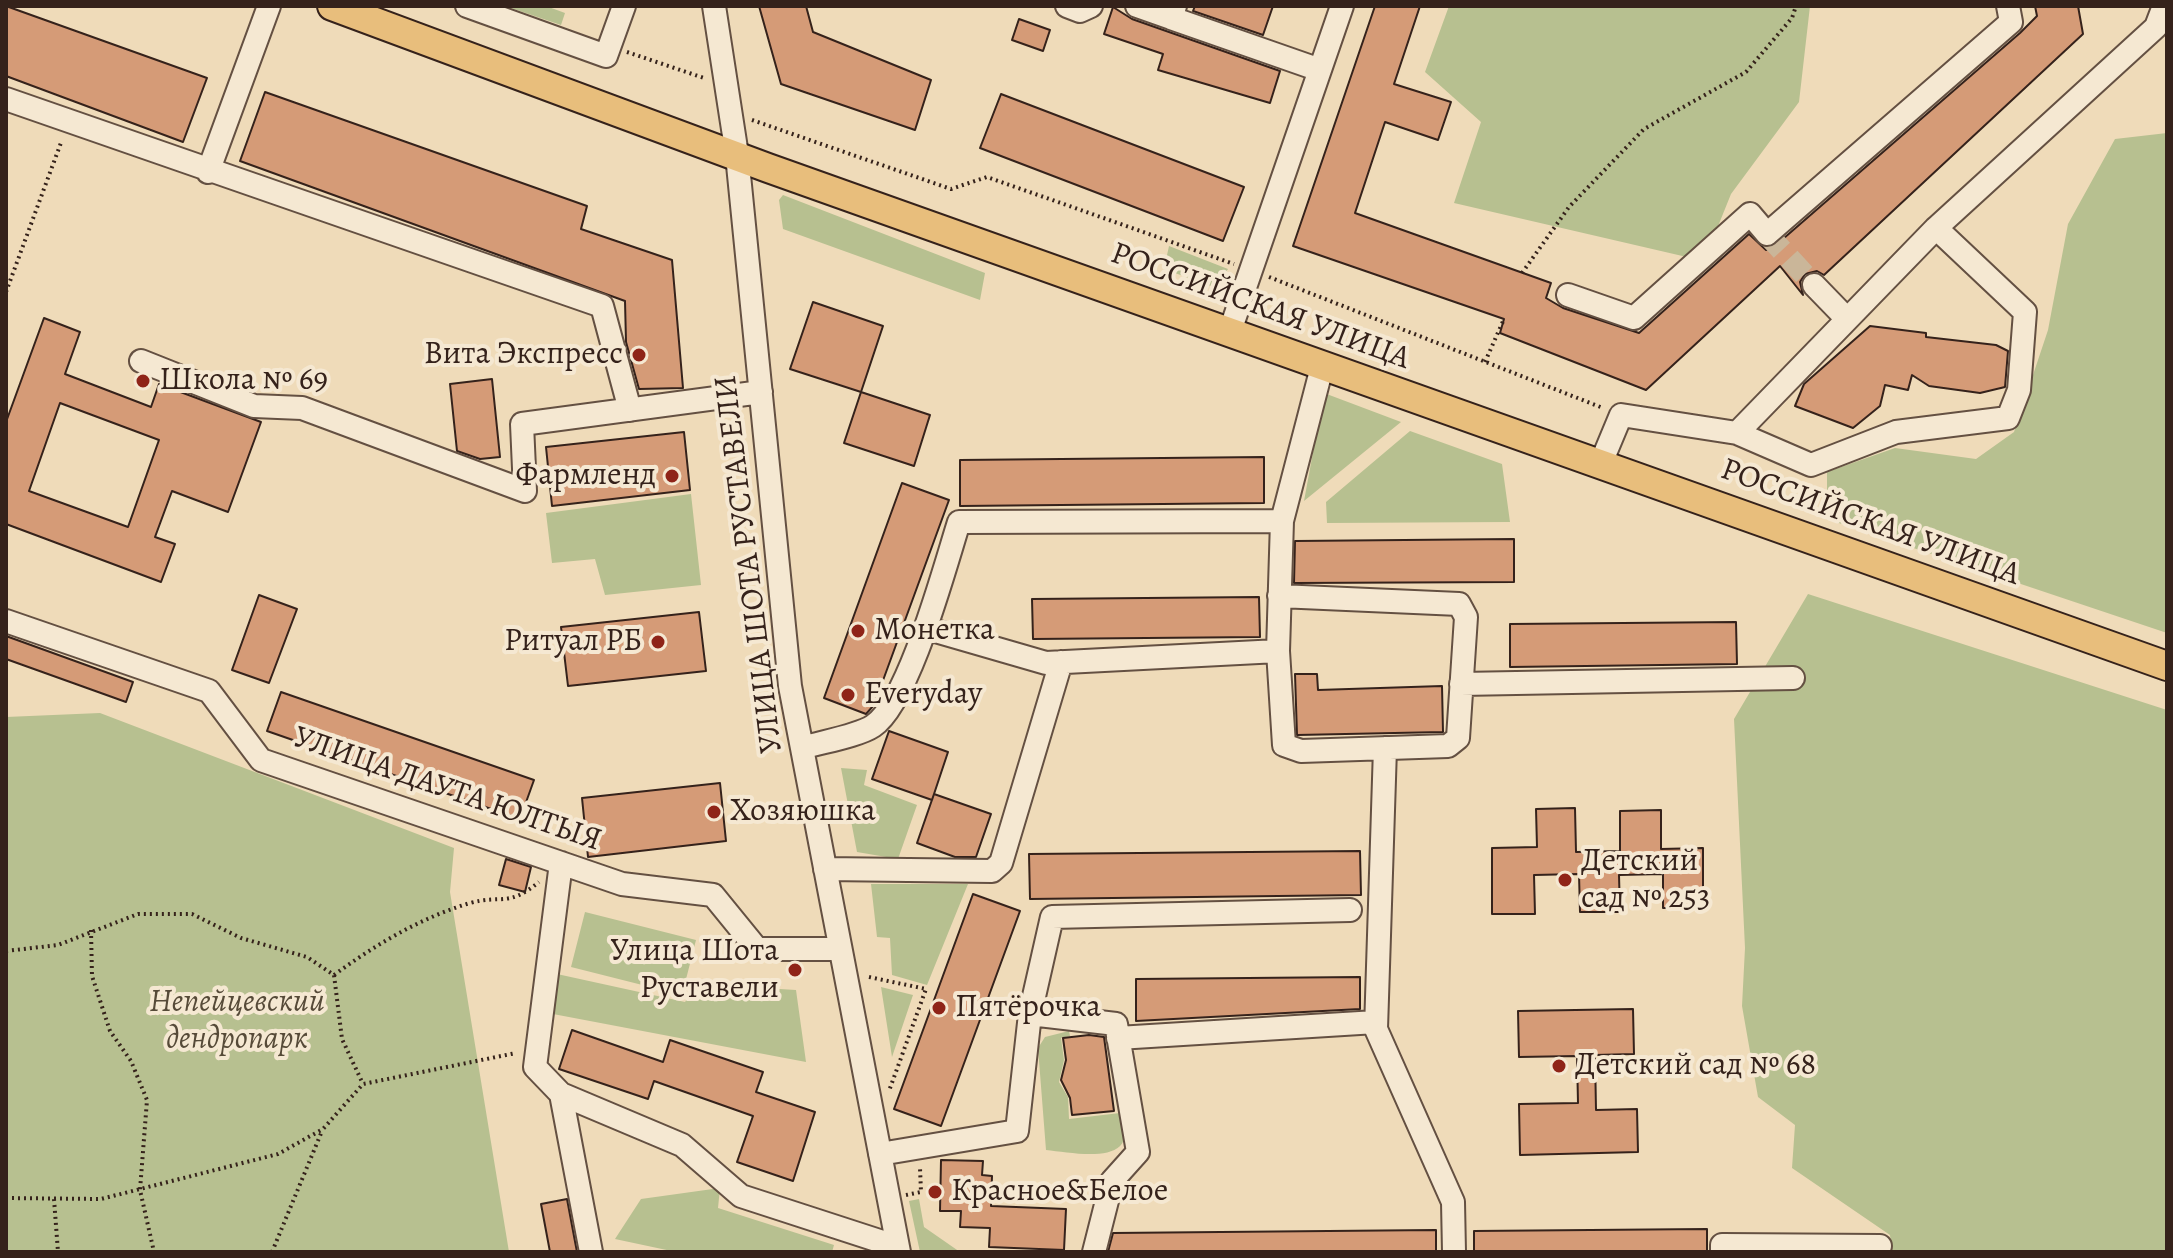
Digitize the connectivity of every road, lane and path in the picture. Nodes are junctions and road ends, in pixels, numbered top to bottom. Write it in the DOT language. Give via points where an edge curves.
graph roads {
  1 [pos="269,6"];
  2 [pos="332,6"];
  3 [pos="467,6"];
  4 [pos="624,6"];
  5 [pos="714,6"];
  6 [pos="1067,6"];
  7 [pos="1091,6"];
  8 [pos="1137,6"];
  9 [pos="1342,6"];
  10 [pos="1796,6"];
  11 [pos="2008,6"];
  12 [pos="2164,6"];
  13 [pos="1173,12"];
  14 [pos="610,46"];
  15 [pos="1320,70"];
  16 [pos="704,78"];
  17 [pos="6,99"];
  18 [pos="731,113"];
  19 [pos="69,122"];
  20 [pos="737,155"];
  21 [pos="208,172"];
  22 [pos="1936,228"];
  23 [pos="1251,270"];
  24 [pos="1522,273"];
  25 [pos="1814,285"];
  26 [pos="6,292"];
  27 [pos="1568,295"];
  28 [pos="1504,319"];
  29 [pos="1847,319"];
  30 [pos="1230,331"];
  31 [pos="141,361"];
  32 [pos="1485,362"];
  33 [pos="1322,367"];
  34 [pos="761,392"];
  35 [pos="630,410"];
  36 [pos="1621,415"];
  37 [pos="1737,433"];
  38 [pos="1601,463"];
  39 [pos="1282,521"];
  40 [pos="1279,596"];
  41 [pos="6,621"];
  42 [pos="925,628"];
  43 [pos="1278,651"];
  44 [pos="1061,662"];
  45 [pos="2167,666"];
  46 [pos="1793,678"];
  47 [pos="1461,684"];
  48 [pos="802,748"];
  49 [pos="1385,748"];
  50 [pos="561,863"];
  51 [pos="825,869"];
  52 [pos="1350,910"];
  53 [pos="91,930"];
  54 [pos="839,949"];
  55 [pos="6,951"];
  56 [pos="334,975"];
  57 [pos="869,977"];
  58 [pos="1030,1014"];
  59 [pos="1376,1022"];
  60 [pos="1118,1038"];
  61 [pos="534,1049"];
  62 [pos="363,1084"];
  63 [pos="561,1094"];
  64 [pos="887,1096"];
  65 [pos="323,1129"];
  66 [pos="880,1154"];
  67 [pos="140,1190"];
  68 [pos="921,1192"];
  69 [pos="904,1196"];
  70 [pos="6,1198"];
  71 [pos="54,1199"];
  72 [pos="1880,1246"];
  73 [pos="898,1250"];
  74 [pos="58,1252"];
  75 [pos="154,1252"];
  76 [pos="272,1252"];
  77 [pos="591,1252"];
  78 [pos="1094,1252"];
  79 [pos="1454,1252"];
  80 [pos="1722,1252"];
  1 -- 21 [label="street"];
  2 -- 20 [label="main road, РОССИЙСКАЯ УЛИЦА"];
  3 -- 14 [label="street" via="606,56"];
  4 -- 14 [label="street"];
  5 -- 18 [label="street, УЛИЦА ШОТА РУСТАВЕЛИ"];
  6 -- 7 [label="street" via="1080,11"];
  8 -- 13 [label="street"];
  9 -- 15 [label="street"];
  10 -- 24 [label="path" via="1792,18 1746,72 1644,129 1569,207"];
  11 -- 27 [label="street" via="2011,22 1767,234 1750,214 1634,318"];
  12 -- 22 [label="street" via="2156,27"];
  13 -- 15 [label="street"];
  14 -- 16 [label="path"];
  15 -- 23 [label="street"];
  17 -- 19 [label="street"];
  18 -- 20 [label="street, УЛИЦА ШОТА РУСТАВЕЛИ"];
  18 -- 23 [label="path" via="951,189 987,177"];
  19 -- 21 [label="street"];
  19 -- 26 [label="path"];
  20 -- 30 [label="main road, РОССИЙСКАЯ УЛИЦА"];
  20 -- 34 [label="street, УЛИЦА ШОТА РУСТАВЕЛИ"];
  21 -- 35 [label="street" via="602,306"];
  22 -- 29 [label="street"];
  22 -- 37 [label="street" via="2025,312 2019,390 2008,418 1896,432 1811,465"];
  23 -- 30 [label="street"];
  23 -- 32 [label="path"];
  25 -- 29 [label="street"];
  28 -- 32 [label="path"];
  29 -- 37 [label="street"];
  30 -- 33 [label="main road, РОССИЙСКАЯ УЛИЦА"];
  31 -- 35 [label="street" via="254,406 302,408 525,491 522,424"];
  32 -- 36 [label="path"];
  33 -- 38 [label="main road, РОССИЙСКАЯ УЛИЦА"];
  33 -- 39 [label="street"];
  34 -- 35 [label="street"];
  34 -- 48 [label="street, УЛИЦА ШОТА РУСТАВЕЛИ" via="790,686"];
  36 -- 37 [label="street"];
  36 -- 38 [label="street"];
  38 -- 45 [label="main road, РОССИЙСКАЯ УЛИЦА"];
  39 -- 40 [label="street"];
  39 -- 42 [label="street" via="959,522"];
  40 -- 43 [label="street"];
  40 -- 47 [label="street" via="1459,604 1466,617"];
  41 -- 50 [label="street, УЛИЦА ДАУТА ЮЛТЫЯ" via="209,691 261,760"];
  42 -- 44 [label="street" via="1046,663"];
  42 -- 48 [label="street" via="893,704 873,726"];
  43 -- 44 [label="street"];
  43 -- 49 [label="street" via="1284,745 1301,751"];
  44 -- 51 [label="street" via="1001,863 992,871"];
  46 -- 47 [label="street"];
  47 -- 49 [label="street" via="1458,738 1448,746"];
  48 -- 51 [label="street, УЛИЦА ШОТА РУСТАВЕЛИ"];
  49 -- 59 [label="street"];
  50 -- 54 [label="street, УЛИЦА ДАУТА ЮЛТЫЯ" via="622,884 713,895 757,949"];
  50 -- 56 [label="path" via="520,898 471,903 383,940"];
  50 -- 61 [label="street"];
  51 -- 54 [label="street, УЛИЦА ШОТА РУСТАВЕЛИ"];
  52 -- 58 [label="street" via="1052,917"];
  53 -- 55 [label="path" via="58,945"];
  53 -- 56 [label="path" via="138,914 192,914 241,938 307,957"];
  53 -- 67 [label="path" via="92,976 110,1031 131,1061 147,1100"];
  54 -- 66 [label="street, УЛИЦА ШОТА РУСТАВЕЛИ"];
  56 -- 62 [label="path" via="342,1039"];
  57 -- 64 [label="path" via="926,989"];
  58 -- 60 [label="street" via="1116,1024"];
  58 -- 66 [label="street" via="1017,1131"];
  59 -- 60 [label="street"];
  59 -- 79 [label="street" via="1453,1202"];
  60 -- 78 [label="street" via="1138,1152 1112,1181"];
  61 -- 62 [label="path"];
  61 -- 63 [label="street" via="535,1067"];
  62 -- 65 [label="path"];
  63 -- 73 [label="street" via="682,1145 741,1196"];
  63 -- 77 [label="street"];
  65 -- 67 [label="path" via="278,1154"];
  65 -- 76 [label="path"];
  66 -- 73 [label="street, УЛИЦА ШОТА РУСТАВЕЛИ"];
  67 -- 71 [label="path" via="101,1199"];
  67 -- 75 [label="path"];
  68 -- 69 [label="path"];
  70 -- 71 [label="path"];
  71 -- 74 [label="path"];
  72 -- 80 [label="street" via="1722,1245"];
}
